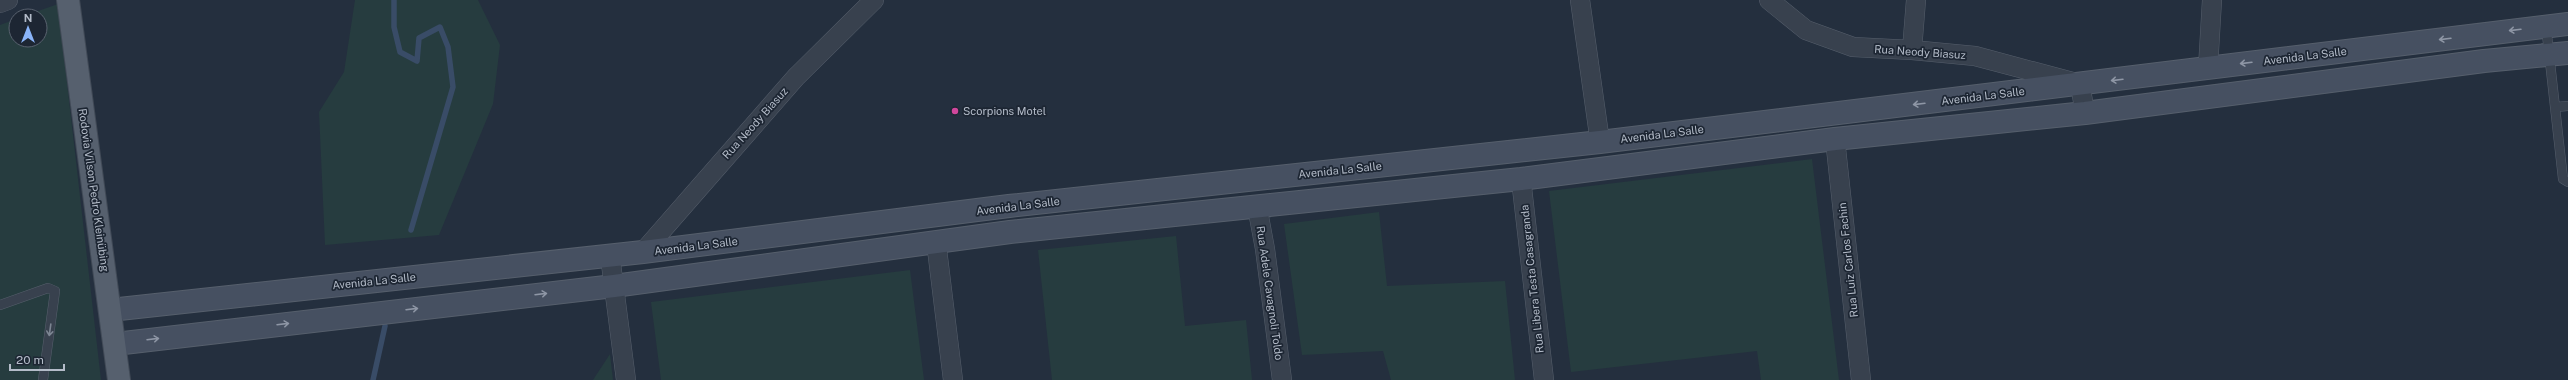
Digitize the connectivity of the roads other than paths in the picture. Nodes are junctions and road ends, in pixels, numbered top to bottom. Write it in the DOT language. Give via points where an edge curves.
graph roads {
  1 [pos="8,0"];
  2 [pos="68,0"];
  3 [pos="874,0"];
  4 [pos="1580,0"];
  5 [pos="1769,0"];
  6 [pos="1916,0"];
  7 [pos="2212,0"];
  8 [pos="0,3"];
  9 [pos="2568,24"];
  10 [pos="2546,26"];
  11 [pos="2483,34"];
  12 [pos="1912,50"];
  13 [pos="2559,53"];
  14 [pos="2484,61"];
  15 [pos="2208,68"];
  16 [pos="2080,84"];
  17 [pos="2568,106"];
  18 [pos="2556,107"];
  19 [pos="2085,112"];
  20 [pos="1834,139"];
  21 [pos="1600,142"];
  22 [pos="1414,162"];
  23 [pos="1521,179"];
  24 [pos="2568,182"];
  25 [pos="1416,188"];
  26 [pos="1009,206"];
  27 [pos="1257,206"];
  28 [pos="1010,232"];
  29 [pos="936,241"];
  30 [pos="643,252"];
  31 [pos="610,256"];
  32 [pos="614,286"];
  33 [pos="0,305"];
  34 [pos="110,310"];
  35 [pos="115,344"];
  36 [pos="42,380"];
  37 [pos="119,380"];
  38 [pos="626,380"];
  39 [pos="953,380"];
  40 [pos="1282,380"];
  41 [pos="1544,380"];
  42 [pos="1861,380"];
  1 -- 8 [label="street"];
  2 -- 34 [label="main road, Rodovia Vilson Pedro Kleinübing"];
  3 -- 30 [label="street, Rua Neody Biasuz" via="796,77"];
  4 -- 21 [label="street"];
  5 -- 12 [label="street, Rua Neody Biasuz" via="1806,30 1825,39 1853,47"];
  6 -- 12 [label="street"];
  7 -- 15 [label="street"];
  9 -- 10 [label="main road, Avenida La Salle"];
  10 -- 11 [label="main road, Avenida La Salle, one-way"];
  10 -- 13 [label="lane"];
  11 -- 14 [label="main road"];
  11 -- 15 [label="main road, Avenida La Salle, one-way"];
  12 -- 16 [label="street, Rua Neody Biasuz" via="1975,56"];
  13 -- 14 [label="main road"];
  13 -- 18 [label="lane"];
  14 -- 19 [label="main road"];
  15 -- 16 [label="main road, Avenida La Salle, one-way"];
  16 -- 19 [label="street"];
  16 -- 21 [label="main road, Avenida La Salle, one-way"];
  17 -- 18 [label="lane"];
  18 -- 24 [label="lane" via="2563,179"];
  19 -- 20 [label="main road"];
  20 -- 23 [label="main road"];
  20 -- 42 [label="street, Rua Luiz Carlos Fachin"];
  21 -- 22 [label="main road, Avenida La Salle"];
  22 -- 25 [label="main road"];
  22 -- 26 [label="main road, Avenida La Salle"];
  23 -- 25 [label="main road"];
  23 -- 41 [label="street, Rua Libera Testa Casagranda"];
  25 -- 27 [label="main road"];
  26 -- 28 [label="main road"];
  26 -- 30 [label="main road, Avenida La Salle"];
  27 -- 28 [label="main road"];
  27 -- 40 [label="street, Rua Adele Cavagnoli Toldo"];
  28 -- 29 [label="main road"];
  29 -- 32 [label="main road"];
  29 -- 39 [label="street"];
  30 -- 31 [label="main road, Avenida La Salle"];
  31 -- 32 [label="street"];
  31 -- 34 [label="main road, Avenida La Salle"];
  35 -- 32 [label="main road, one-way"];
  32 -- 38 [label="street"];
  33 -- 36 [label="lane, one-way" via="48,288 55,291"];
  34 -- 35 [label="main road, Rodovia Vilson Pedro Kleinübing"];
  35 -- 37 [label="main road, Rodovia Vilson Pedro Kleinübing"];
}
